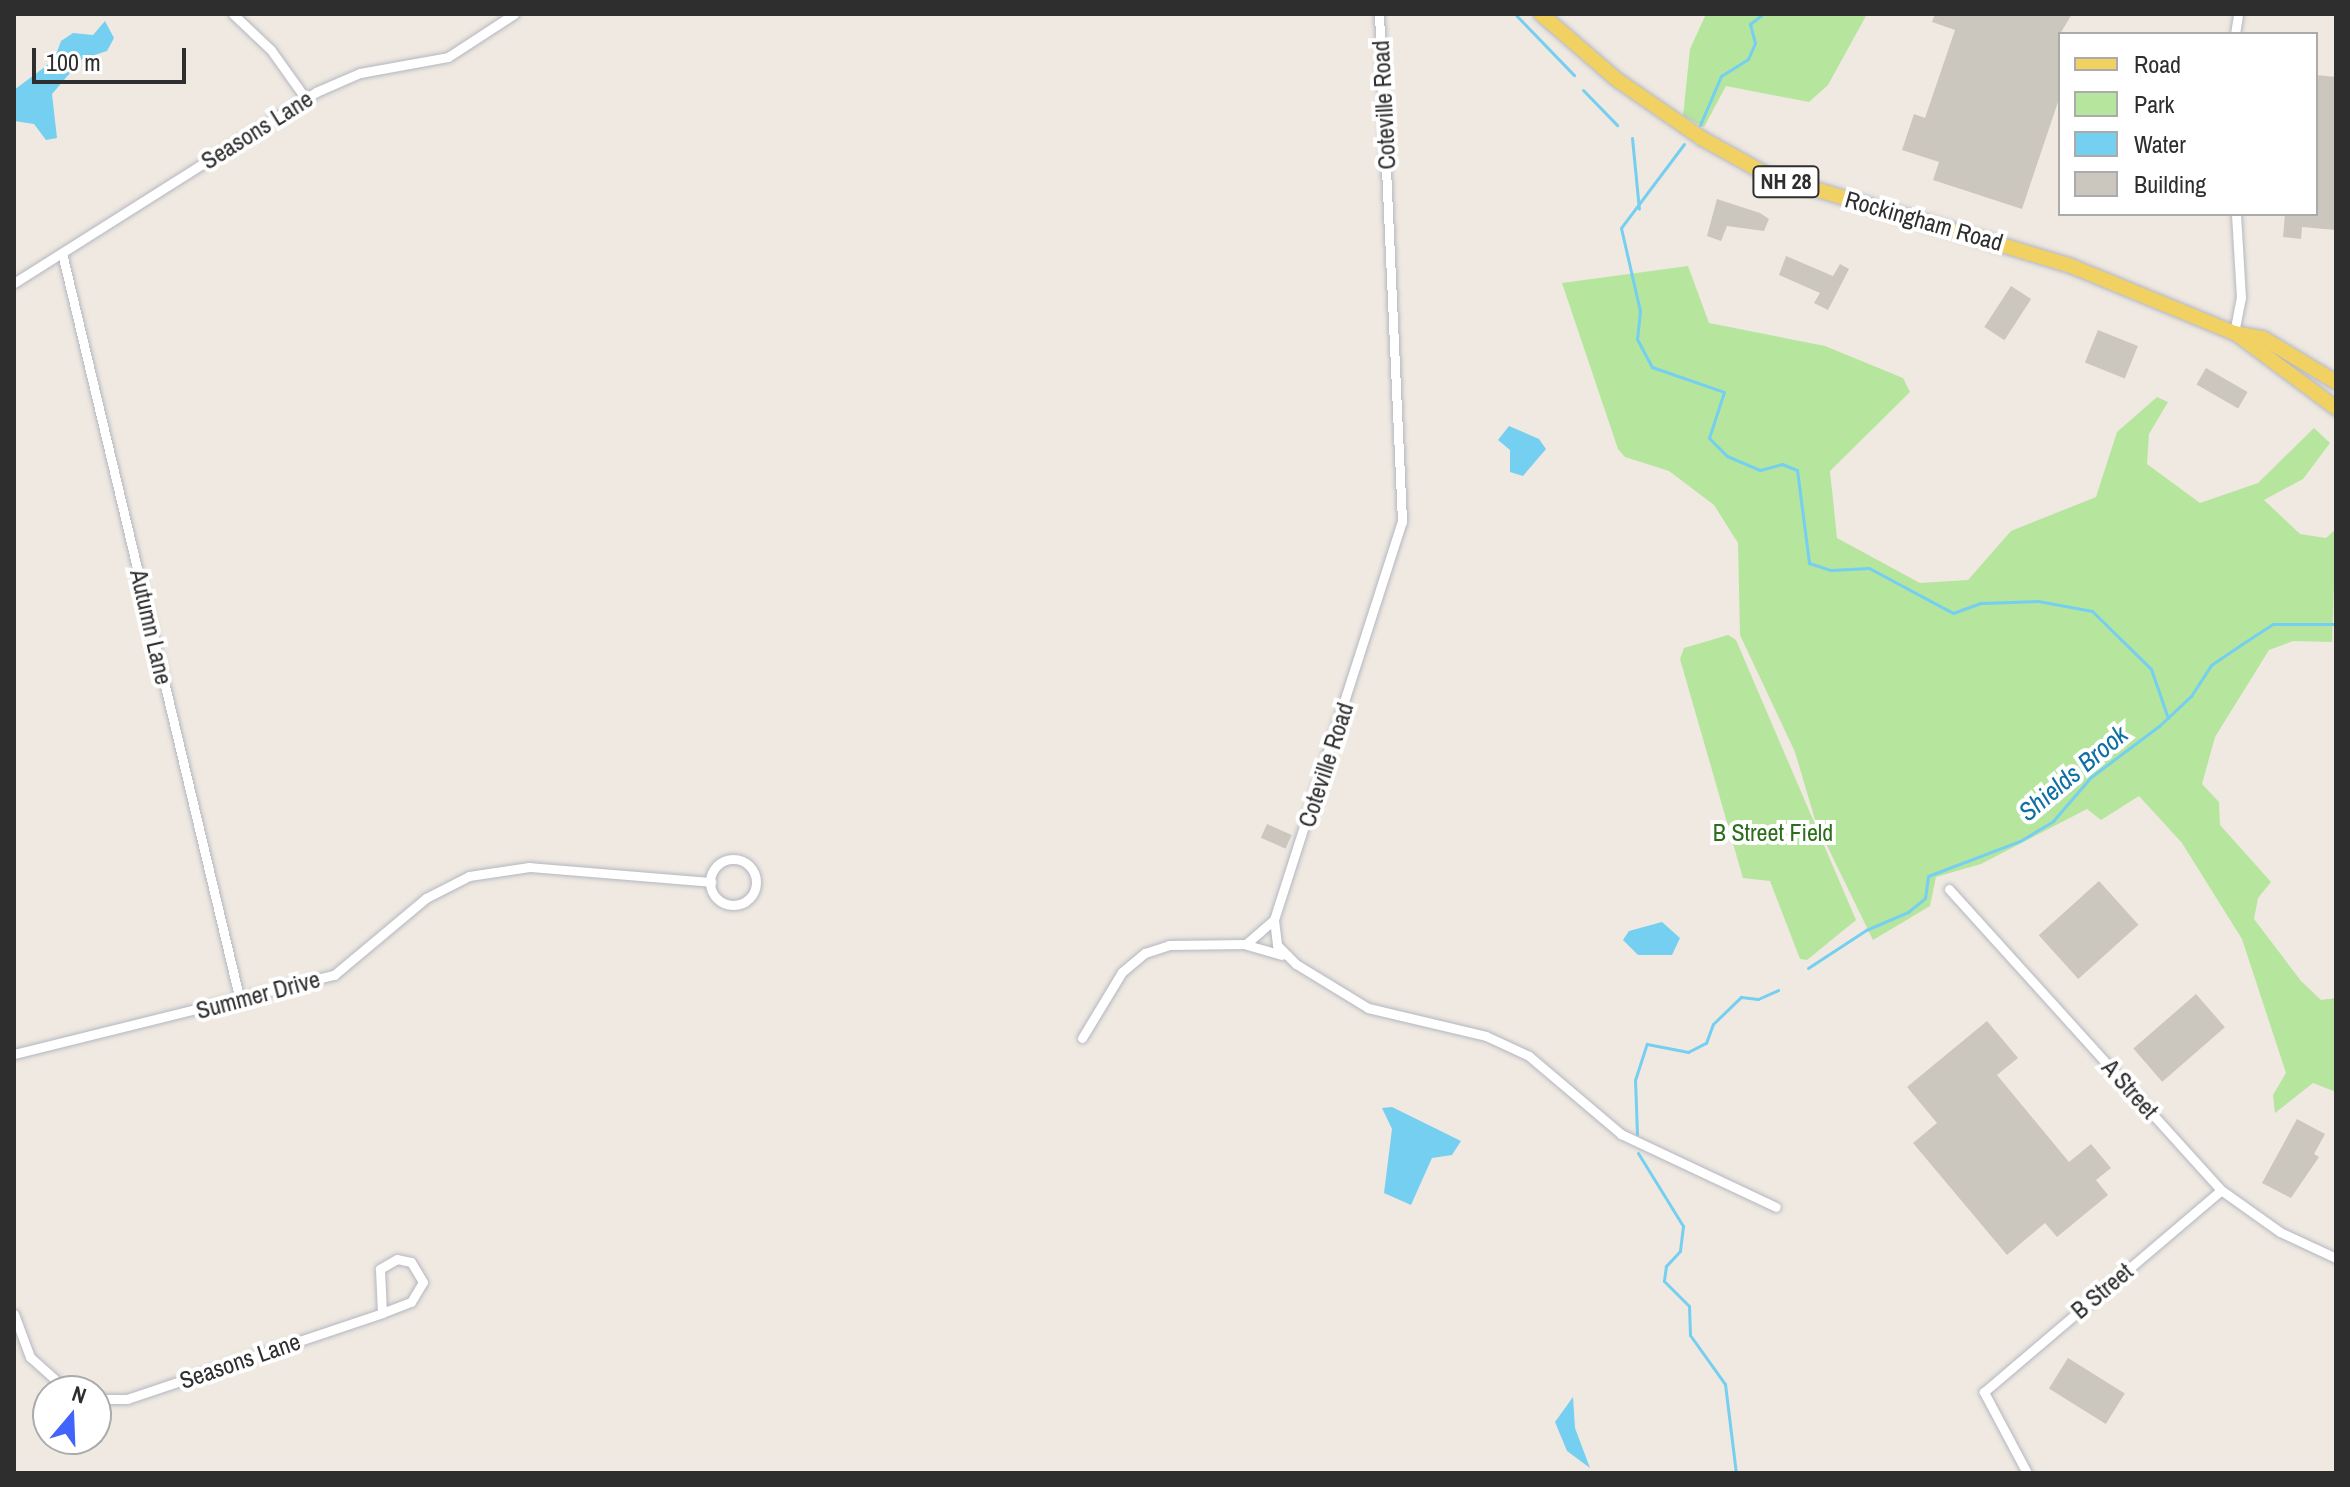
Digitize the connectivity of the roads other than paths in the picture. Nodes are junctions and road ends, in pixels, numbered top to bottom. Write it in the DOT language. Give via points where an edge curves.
graph roads {
  1 [pos="233,14"];
  2 [pos="514,14"];
  3 [pos="1379,14"];
  4 [pos="1541,14"];
  5 [pos="306,99"];
  6 [pos="2236,216"];
  7 [pos="62,253"];
  8 [pos="14,283"];
  9 [pos="2234,333"];
  10 [pos="2336,382"];
  11 [pos="2336,408"];
  12 [pos="711,882"];
  13 [pos="1949,889"];
  14 [pos="1274,920"];
  15 [pos="1246,944"];
  16 [pos="1285,956"];
  17 [pos="240,1001"];
  18 [pos="1082,1038"];
  19 [pos="14,1054"];
  20 [pos="2221,1190"];
  21 [pos="1776,1207"];
  22 [pos="2336,1258"];
  23 [pos="382,1313"];
  24 [pos="14,1314"];
  25 [pos="50,1375"];
  26 [pos="112,1399"];
  27 [pos="2027,1473"];
  1 -- 5 [label="street" via="271,50"];
  2 -- 5 [label="street, Seasons Lane" via="448,57 360,73"];
  3 -- 14 [label="street, Coteville Road" via="1402,521"];
  4 -- 9 [label="main road, Rockingham Road / NH 28" via="1616,79 1703,139 1768,175 2071,266"];
  5 -- 7 [label="street, Seasons Lane"];
  6 -- 9 [label="street" via="2241,298"];
  7 -- 8 [label="street, Seasons Lane"];
  7 -- 17 [label="street, Autumn Lane"];
  9 -- 10 [label="main road, NH 28" via="2278,345"];
  9 -- 11 [label="main road, NH 28"];
  12 -- 12 [label="street" via="719,900 735,905 750,897 756,881 748,865 730,860 718,865"];
  12 -- 17 [label="street, Summer Drive" via="541,867 469,876 426,898 334,975"];
  13 -- 20 [label="street, A Street"];
  14 -- 15 [label="street"];
  14 -- 16 [label="street"];
  15 -- 16 [label="street"];
  15 -- 18 [label="street" via="1169,945 1145,953 1122,972"];
  16 -- 21 [label="street" via="1368,1008 1486,1036 1529,1056 1621,1134"];
  17 -- 19 [label="street, Summer Drive"];
  20 -- 22 [label="street, A Street" via="2280,1232"];
  20 -- 27 [label="street, B Street" via="1984,1392"];
  23 -- 23 [label="street, Seasons Lane" via="380,1269 397,1259 411,1262 422,1277 418,1296"];
  23 -- 26 [label="street, Seasons Lane" via="127,1399"];
  24 -- 25 [label="street" via="30,1357"];
}
